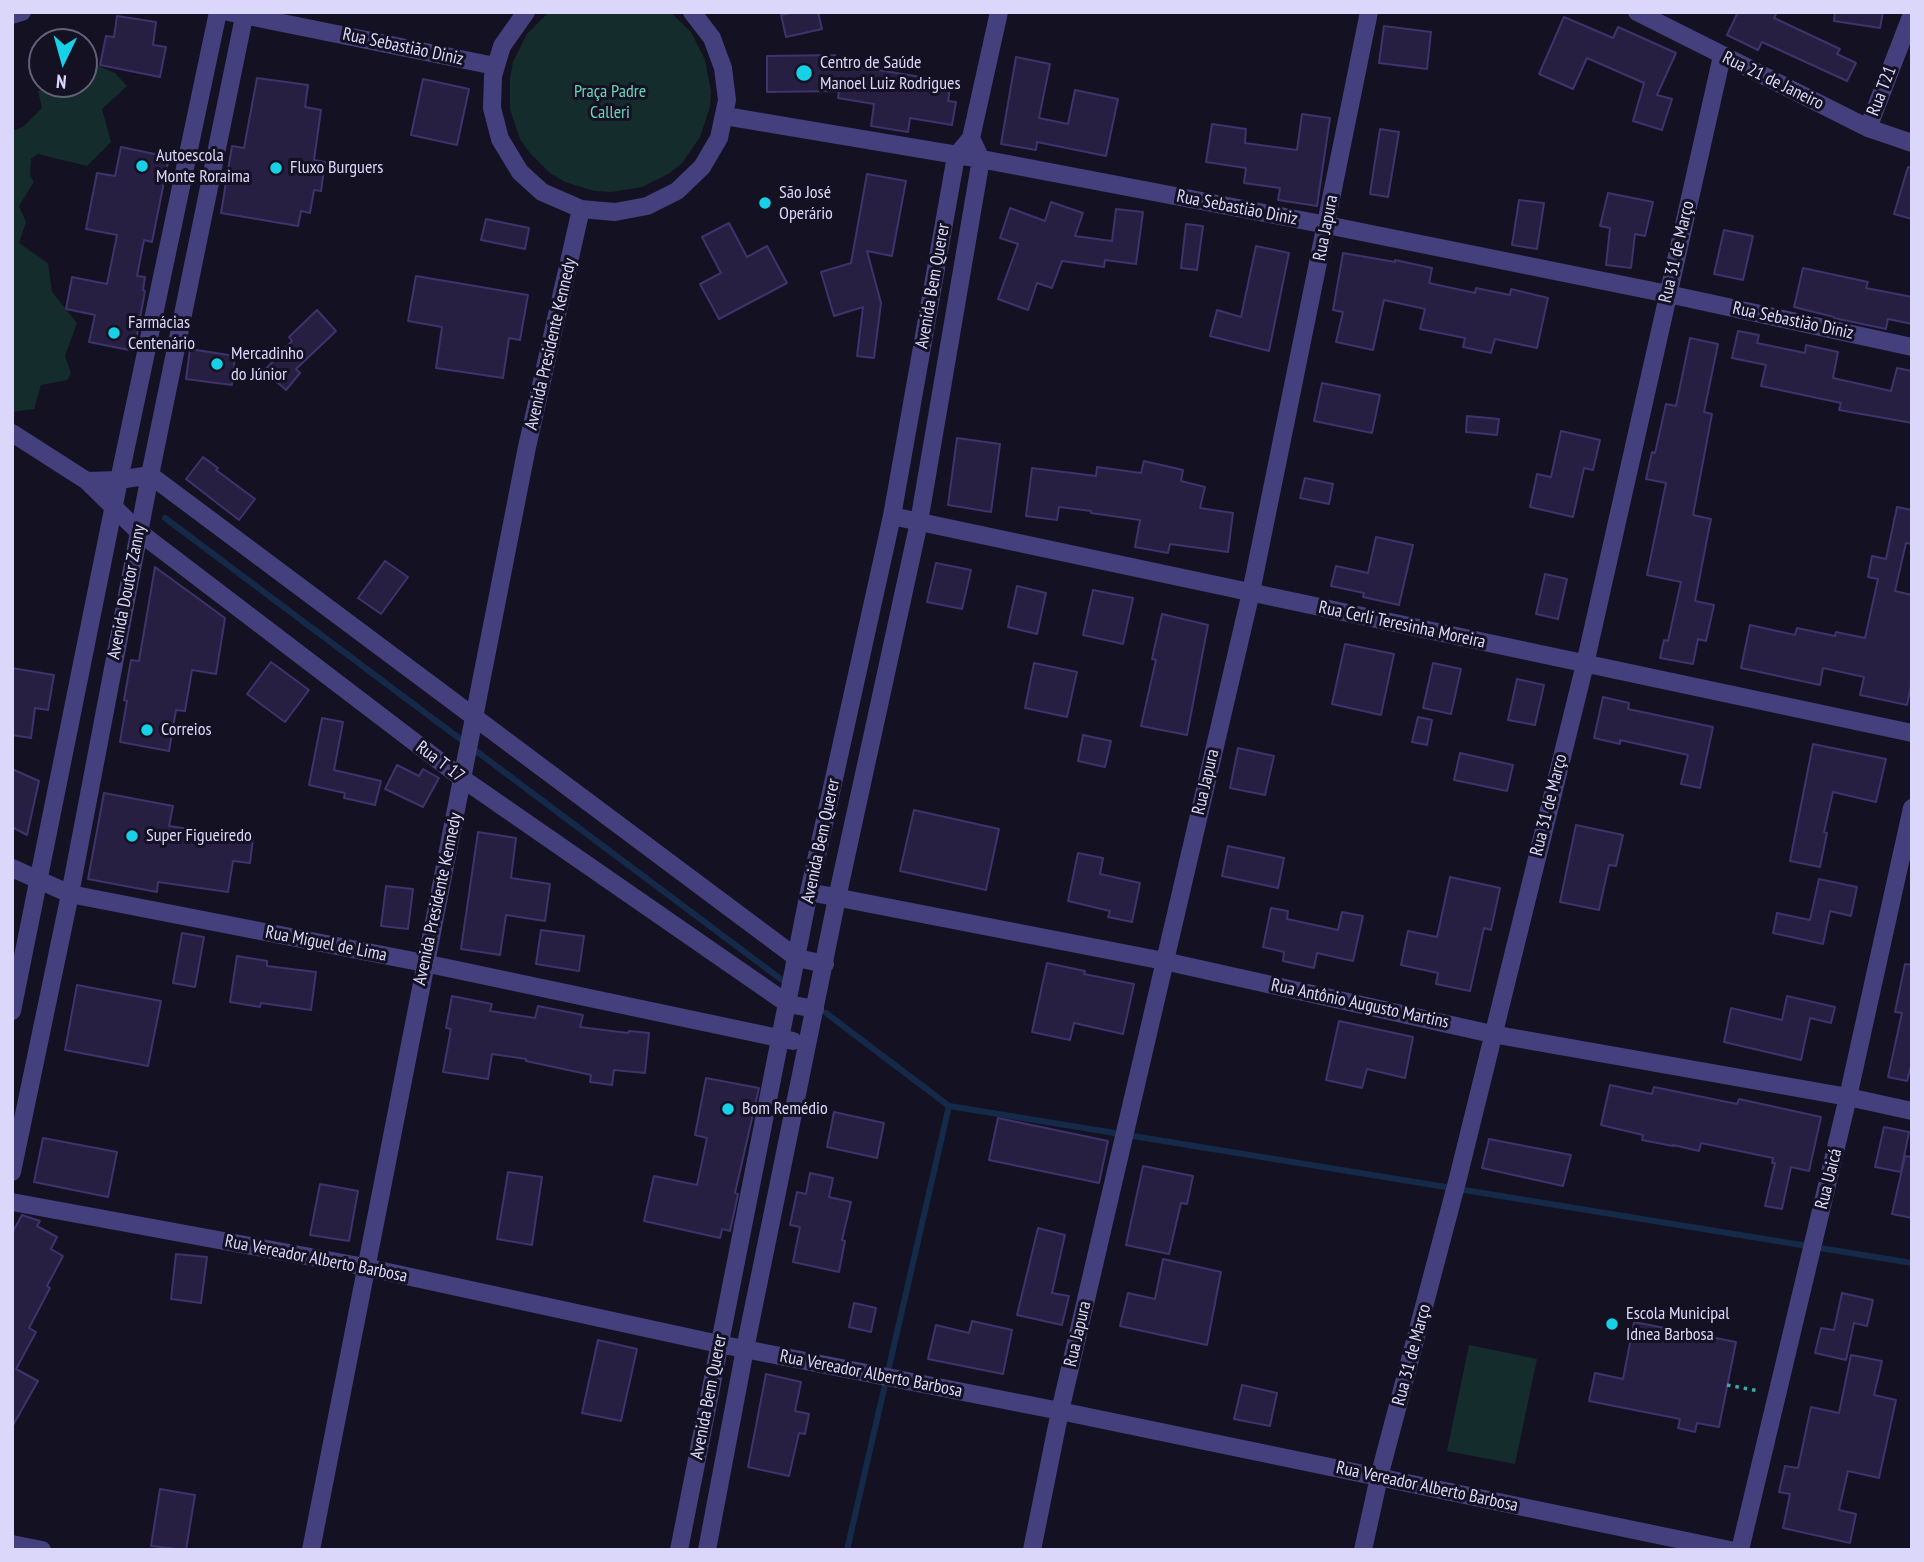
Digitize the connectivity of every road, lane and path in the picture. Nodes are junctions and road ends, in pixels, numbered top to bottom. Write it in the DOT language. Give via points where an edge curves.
graph roads {
  1 [pos="22,12"];
  2 [pos="218,12"];
  3 [pos="526,12"];
  4 [pos="692,12"];
  5 [pos="999,12"];
  6 [pos="1369,12"];
  7 [pos="1637,12"];
  8 [pos="239,13"];
  9 [pos="1912,14"];
  10 [pos="12,15"];
  11 [pos="1722,56"];
  12 [pos="495,66"];
  13 [pos="725,116"];
  14 [pos="1868,128"];
  15 [pos="971,138"];
  16 [pos="1912,143"];
  17 [pos="956,156"];
  18 [pos="981,159"];
  19 [pos="581,209"];
  20 [pos="1327,225"];
  21 [pos="1668,294"];
  22 [pos="1912,347"];
  23 [pos="12,433"];
  24 [pos="150,475"];
  25 [pos="119,480"];
  26 [pos="87,481"];
  27 [pos="113,509"];
  28 [pos="892,516"];
  29 [pos="919,522"];
  30 [pos="139,532"];
  31 [pos="1251,592"];
  32 [pos="1585,664"];
  33 [pos="476,719"];
  34 [pos="1912,733"];
  35 [pos="463,779"];
  36 [pos="1912,808"];
  37 [pos="12,868"];
  38 [pos="38,880"];
  39 [pos="810,892"];
  40 [pos="69,894"];
  41 [pos="837,898"];
  42 [pos="797,958"];
  43 [pos="1164,961"];
  44 [pos="424,963"];
  45 [pos="825,964"];
  46 [pos="788,1004"];
  47 [pos="815,1009"];
  48 [pos="12,1011"];
  49 [pos="1492,1034"];
  50 [pos="782,1038"];
  51 [pos="808,1044"];
  52 [pos="1849,1097"];
  53 [pos="1912,1111"];
  54 [pos="12,1172"];
  55 [pos="12,1202"];
  56 [pos="365,1267"];
  57 [pos="719,1344"];
  58 [pos="745,1349"];
  59 [pos="1727,1385"];
  60 [pos="1777,1395"];
  61 [pos="1060,1411"];
  62 [pos="1379,1477"];
  63 [pos="12,1544"];
  64 [pos="42,1550"];
  65 [pos="311,1550"];
  66 [pos="679,1550"];
  67 [pos="708,1550"];
  68 [pos="1032,1550"];
  69 [pos="1363,1550"];
  70 [pos="1730,1550"];
  71 [pos="1740,1550"];
  1 -- 10 [label="street"];
  2 -- 25 [label="street, Avenida Doutor Zanny"];
  3 -- 12 [label="street" via="507,36"];
  4 -- 13 [label="street" via="712,38 721,61"];
  5 -- 15 [label="street, Avenida Bem Querer"];
  6 -- 20 [label="street, Rua Japura"];
  7 -- 11 [label="street, Rua 21 de Janeiro"];
  8 -- 12 [label="street, Rua Sebastião Diniz"];
  8 -- 24 [label="street, Avenida Doutor Zanny"];
  9 -- 14 [label="street, Rua T21"];
  11 -- 14 [label="street, Rua 21 de Janeiro"];
  11 -- 21 [label="street, Rua 31 de Março"];
  12 -- 19 [label="street" via="492,108 508,155 542,192"];
  13 -- 17 [label="street, Rua Sebastião Diniz"];
  13 -- 19 [label="street" via="709,158 677,191 631,210"];
  14 -- 16 [label="street, Rua 21 de Janeiro"];
  15 -- 17 [label="street, Avenida Bem Querer"];
  15 -- 18 [label="street"];
  17 -- 18 [label="street, Rua Sebastião Diniz"];
  17 -- 28 [label="street, Avenida Bem Querer"];
  18 -- 20 [label="street, Rua Sebastião Diniz"];
  18 -- 29 [label="street, Avenida Bem Querer"];
  19 -- 33 [label="street, Avenida Presidente Kennedy" via="527,447"];
  20 -- 21 [label="street, Rua Sebastião Diniz"];
  20 -- 31 [label="street, Rua Japura"];
  21 -- 22 [label="street, Rua Sebastião Diniz"];
  21 -- 32 [label="street, Rua 31 de Março"];
  23 -- 26 [label="street, Rua T 17"];
  24 -- 25 [label="street"];
  24 -- 30 [label="street, Avenida Doutor Zanny"];
  24 -- 33 [label="street"];
  25 -- 26 [label="street"];
  25 -- 27 [label="street, Avenida Doutor Zanny"];
  26 -- 27 [label="street, Rua T 17"];
  27 -- 30 [label="street, Rua T 17"];
  27 -- 38 [label="street, Avenida Doutor Zanny"];
  28 -- 29 [label="street, Rua Cerli Teresinha Moreira"];
  28 -- 39 [label="street, Avenida Bem Querer"];
  29 -- 31 [label="street, Rua Cerli Teresinha Moreira"];
  29 -- 41 [label="street, Avenida Bem Querer"];
  30 -- 35 [label="street, Rua T 17"];
  30 -- 40 [label="street, Avenida Doutor Zanny"];
  31 -- 32 [label="street, Rua Cerli Teresinha Moreira"];
  31 -- 43 [label="street, Rua Japura"];
  32 -- 34 [label="street, Rua Cerli Teresinha Moreira"];
  32 -- 49 [label="street, Rua 31 de Março"];
  33 -- 35 [label="street, Avenida Presidente Kennedy"];
  33 -- 42 [label="street"];
  35 -- 44 [label="street, Avenida Presidente Kennedy"];
  35 -- 46 [label="street, Rua T 17"];
  36 -- 52 [label="street, Rua Uaicá"];
  37 -- 38 [label="street, Rua Miguel de Lima"];
  38 -- 40 [label="street, Rua Miguel de Lima"];
  38 -- 48 [label="street, Avenida Doutor Zanny"];
  39 -- 41 [label="street, Rua Antônio Augusto Martins"];
  39 -- 42 [label="street, Avenida Bem Querer"];
  40 -- 44 [label="street, Rua Miguel de Lima"];
  40 -- 54 [label="street, Avenida Doutor Zanny"];
  41 -- 43 [label="street, Rua Antônio Augusto Martins"];
  41 -- 45 [label="street, Avenida Bem Querer"];
  42 -- 45 [label="street"];
  42 -- 46 [label="street, Avenida Bem Querer"];
  43 -- 49 [label="street, Rua Antônio Augusto Martins"];
  43 -- 61 [label="street, Rua Japura"];
  44 -- 50 [label="street, Rua Miguel de Lima"];
  44 -- 56 [label="street, Avenida Presidente Kennedy"];
  45 -- 47 [label="street, Avenida Bem Querer"];
  46 -- 47 [label="street, Rua T 17"];
  46 -- 50 [label="street, Avenida Bem Querer"];
  47 -- 51 [label="street, Avenida Bem Querer"];
  49 -- 52 [label="street, Rua Antônio Augusto Martins"];
  49 -- 62 [label="street, Rua 31 de Março"];
  50 -- 51 [label="street, Rua Miguel de Lima"];
  50 -- 57 [label="street, Avenida Bem Querer"];
  51 -- 58 [label="street, Avenida Bem Querer"];
  52 -- 53 [label="street, Rua Antônio Augusto Martins"];
  52 -- 60 [label="street, Rua Uaicá"];
  55 -- 56 [label="street, Rua Vereador Alberto Barbosa"];
  56 -- 57 [label="street, Rua Vereador Alberto Barbosa"];
  56 -- 65 [label="street, Avenida Presidente Kennedy"];
  57 -- 58 [label="street, Rua Vereador Alberto Barbosa"];
  57 -- 66 [label="street, Avenida Bem Querer"];
  58 -- 61 [label="street, Rua Vereador Alberto Barbosa"];
  58 -- 67 [label="street, Avenida Bem Querer"];
  59 -- 60 [label="path"];
  60 -- 71 [label="street, Rua Uaicá"];
  61 -- 62 [label="street, Rua Vereador Alberto Barbosa"];
  61 -- 68 [label="street, Rua Japura"];
  62 -- 69 [label="street, Rua 31 de Março"];
  62 -- 70 [label="street, Rua Vereador Alberto Barbosa"];
  63 -- 64 [label="street"];
}
